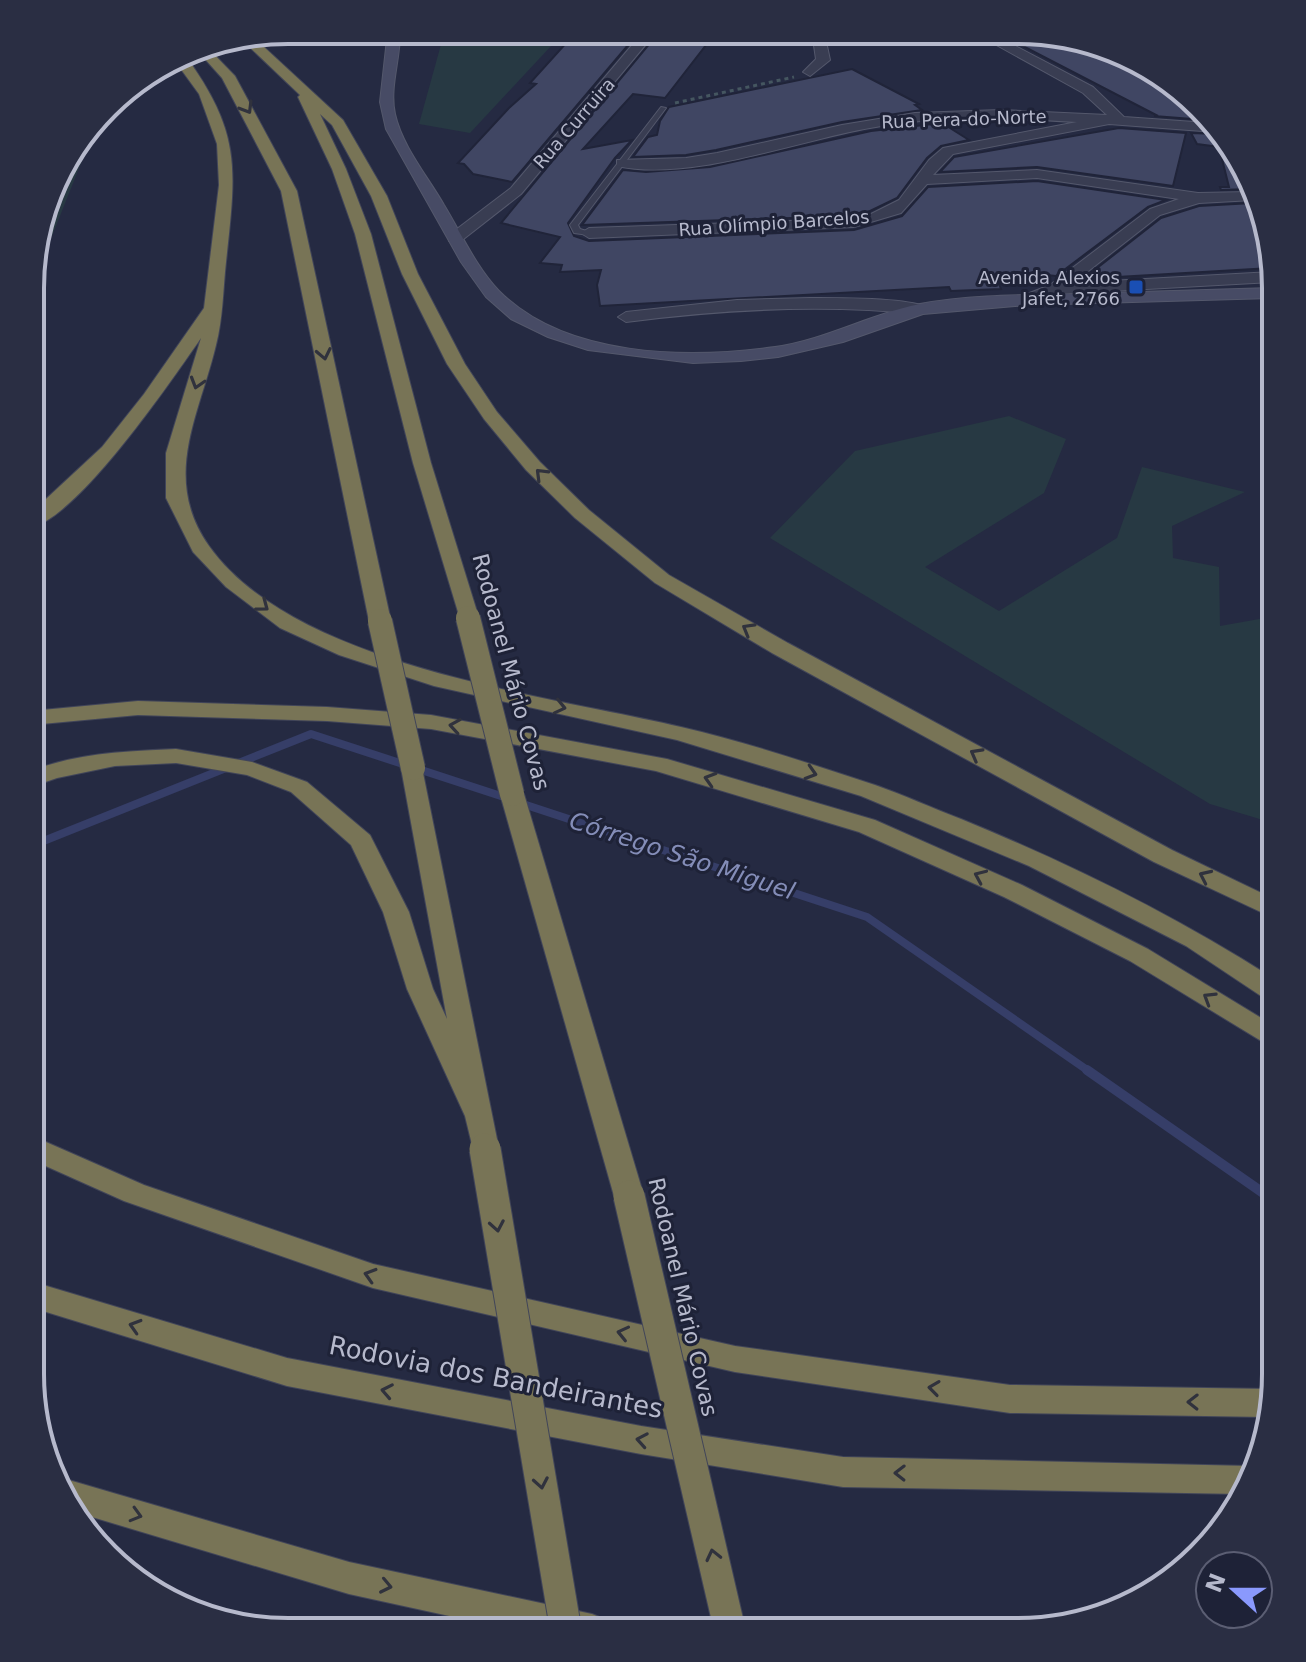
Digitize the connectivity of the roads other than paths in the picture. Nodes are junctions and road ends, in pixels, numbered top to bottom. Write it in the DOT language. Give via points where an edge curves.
graph roads {
  1 [pos="395,44"];
  2 [pos="640,44"];
  3 [pos="820,44"];
  4 [pos="1002,44"];
  5 [pos="256,46"];
  6 [pos="210,57"];
  7 [pos="186,67"];
  8 [pos="810,72"];
  9 [pos="299,84"];
  10 [pos="663,108"];
  11 [pos="1118,118"];
  12 [pos="1202,127"];
  13 [pos="622,163"];
  14 [pos="925,180"];
  15 [pos="1244,196"];
  16 [pos="1198,198"];
  17 [pos="492,209"];
  18 [pos="442,216"];
  19 [pos="589,233"];
  20 [pos="455,238"];
  21 [pos="1261,278"];
  22 [pos="1054,289"];
  23 [pos="1262,293"];
  24 [pos="1028,300"];
  25 [pos="214,307"];
  26 [pos="921,309"];
  27 [pos="626,317"];
  28 [pos="44,512"];
  29 [pos="44,717"];
  30 [pos="44,775"];
  31 [pos="1261,903"];
  32 [pos="1261,983"];
  33 [pos="1261,1031"];
  34 [pos="476,1111"];
  35 [pos="44,1152"];
  36 [pos="44,1298"];
  37 [pos="1259,1403"];
  38 [pos="1238,1479"];
  39 [pos="78,1498"];
  40 [pos="528,1617"];
  41 [pos="564,1617"];
  42 [pos="727,1617"];
  1 -- 18 [label="main road" via="385,111"];
  2 -- 17 [label="street, Rua Curruira" via="516,191"];
  3 -- 8 [label="street" via="823,60"];
  4 -- 11 [label="street" via="1088,90"];
  5 -- 9 [label="highway, Rodoanel Mário Covas"];
  6 -- 34 [label="highway, one-way, bridge" via="248,109 289,191 413,768"];
  7 -- 25 [label="highway" via="206,94 224,144 227,185"];
  31 -- 9 [label="highway, one-way" via="1163,856 780,648 662,579 582,514 507,435 456,364 410,274 379,196 338,123"];
  42 -- 9 [label="highway, Rodoanel Mário Covas, one-way, bridge" via="629,1196 512,794 363,234"];
  10 -- 13 [label="lane"];
  11 -- 12 [label="street, Rua Pera-do-Norte"];
  11 -- 13 [label="street, Rua Pera-do-Norte" via="902,120 690,163"];
  11 -- 14 [label="street, Rua Olímpio Barcelos" via="948,151 934,161"];
  13 -- 19 [label="lane" via="574,225"];
  14 -- 16 [label="street" via="1037,174"];
  14 -- 19 [label="street, Rua Olímpio Barcelos" via="895,211 862,219"];
  15 -- 16 [label="street"];
  16 -- 22 [label="street" via="1155,212"];
  17 -- 18 [label="street"];
  17 -- 20 [label="street, Rua Curruira"];
  18 -- 20 [label="main road"];
  20 -- 26 [label="main road" via="492,293 517,315 594,346 644,354 693,358 778,352"];
  21 -- 22 [label="street"];
  22 -- 24 [label="street"];
  23 -- 24 [label="main road"];
  24 -- 26 [label="main road"];
  25 -- 28 [label="highway" via="125,435"];
  25 -- 32 [label="highway, one-way" via="175,453 176,498 200,548 233,583 287,624 442,681 682,734 869,791 1038,860 1195,940"];
  26 -- 27 [label="street" via="779,303"];
  33 -- 29 [label="highway, one-way" via="1139,955 867,826 659,764 431,722 327,714 138,708"];
  30 -- 34 [label="highway" via="115,759 176,756 252,769 299,787 361,841 396,912 420,989"];
  34 -- 41 [label="highway, one-way, bridge"];
  37 -- 35 [label="highway, one-way" via="1010,1399 735,1359 373,1276 134,1193"];
  38 -- 36 [label="highway, Rodovia dos Bandeirantes, one-way" via="843,1472 641,1440 287,1372"];
  39 -- 40 [label="highway, one-way" via="349,1578"];
}
